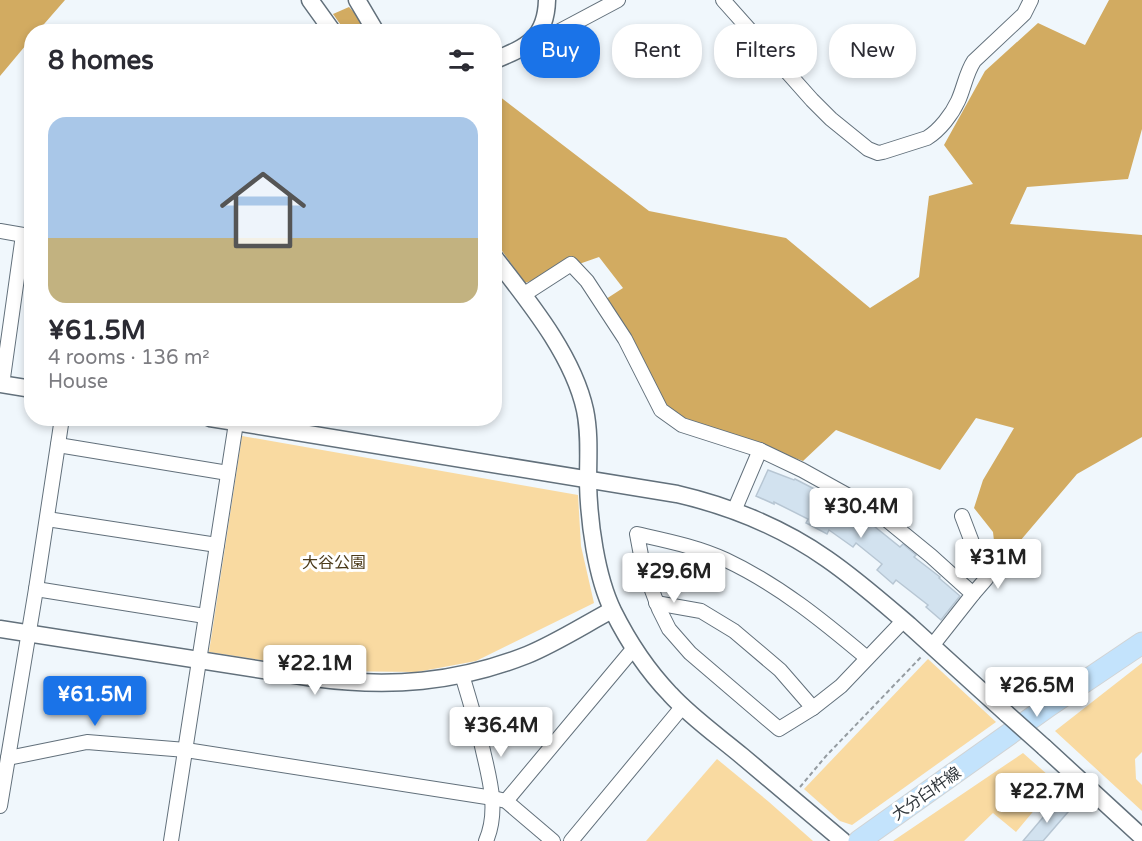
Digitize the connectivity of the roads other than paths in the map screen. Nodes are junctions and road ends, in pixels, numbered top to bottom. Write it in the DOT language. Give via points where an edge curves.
graph roads {
  1 [pos="310,0"];
  2 [pos="357,0"];
  3 [pos="547,0"];
  4 [pos="618,0"];
  5 [pos="723,0"];
  6 [pos="1031,0"];
  7 [pos="327,24"];
  8 [pos="371,24"];
  9 [pos="542,24"];
  10 [pos="573,24"];
  11 [pos="520,49"];
  12 [pos="502,57"];
  13 [pos="0,231"];
  14 [pos="24,235"];
  15 [pos="24,253"];
  16 [pos="502,267"];
  17 [pos="523,295"];
  18 [pos="1,385"];
  19 [pos="24,388"];
  20 [pos="62,426"];
  21 [pos="236,426"];
  22 [pos="255,426"];
  23 [pos="58,445"];
  24 [pos="760,450"];
  25 [pos="228,473"];
  26 [pos="588,480"];
  27 [pos="734,511"];
  28 [pos="962,516"];
  29 [pos="47,519"];
  30 [pos="217,545"];
  31 [pos="36,589"];
  32 [pos="973,594"];
  33 [pos="656,603"];
  34 [pos="612,610"];
  35 [pos="206,616"];
  36 [pos="903,621"];
  37 [pos="0,629"];
  38 [pos="28,633"];
  39 [pos="1142,643"];
  40 [pos="634,648"];
  41 [pos="927,651"];
  42 [pos="867,658"];
  43 [pos="198,660"];
  44 [pos="462,675"];
  45 [pos="683,706"];
  46 [pos="813,708"];
  47 [pos="6,734"];
  48 [pos="186,750"];
  49 [pos="8,758"];
  50 [pos="500,800"];
  51 [pos="0,806"];
  52 [pos="1142,837"];
  53 [pos="171,841"];
  54 [pos="486,841"];
  55 [pos="553,841"];
  56 [pos="571,841"];
  57 [pos="843,841"];
  58 [pos="858,841"];
  1 -- 7 [label="street"];
  2 -- 8 [label="street"];
  3 -- 9 [label="street"];
  4 -- 10 [label="street"];
  5 -- 6 [label="street" via="831,119 878,153 932,135 953,108 971,66 1024,14"];
  11 -- 12 [label="street"];
  13 -- 14 [label="street"];
  15 -- 18 [label="street"];
  16 -- 17 [label="street"];
  17 -- 24 [label="street" via="571,264 587,281 625,339 661,410 682,425"];
  17 -- 26 [label="street" via="565,357 580,393 587,426"];
  18 -- 19 [label="street"];
  20 -- 23 [label="street"];
  21 -- 25 [label="street"];
  22 -- 26 [label="street"];
  23 -- 25 [label="street"];
  23 -- 29 [label="street"];
  24 -- 27 [label="street"];
  24 -- 32 [label="street" via="876,511"];
  25 -- 30 [label="street"];
  26 -- 27 [label="street" via="684,495"];
  26 -- 34 [label="street" via="593,539"];
  27 -- 36 [label="street" via="819,553"];
  28 -- 32 [label="street" via="986,579"];
  29 -- 30 [label="street"];
  29 -- 31 [label="street"];
  30 -- 35 [label="street"];
  31 -- 35 [label="street"];
  31 -- 38 [label="street"];
  32 -- 41 [label="street"];
  33 -- 42 [label="street" via="643,566 638,534 683,544 763,579"];
  33 -- 46 [label="street" via="701,610 734,631 780,670"];
  33 -- 46 [label="street" via="669,629 690,653 779,729"];
  34 -- 40 [label="street"];
  34 -- 44 [label="street" via="528,654"];
  35 -- 43 [label="street"];
  36 -- 41 [label="street"];
  36 -- 42 [label="street"];
  37 -- 38 [label="street"];
  38 -- 43 [label="street"];
  38 -- 47 [label="street"];
  39 -- 58 [label="main road, 大分臼杵線"];
  40 -- 45 [label="street"];
  40 -- 50 [label="street"];
  41 -- 52 [label="street, bridge" via="1007,714"];
  42 -- 46 [label="street"];
  43 -- 44 [label="street" via="361,683 407,683"];
  43 -- 48 [label="street"];
  44 -- 50 [label="street"];
  45 -- 56 [label="street"];
  45 -- 57 [label="street"];
  47 -- 49 [label="street"];
  48 -- 49 [label="street" via="87,742"];
  48 -- 50 [label="street"];
  48 -- 53 [label="street"];
  49 -- 51 [label="street"];
  50 -- 54 [label="street"];
  50 -- 55 [label="street"];
}
